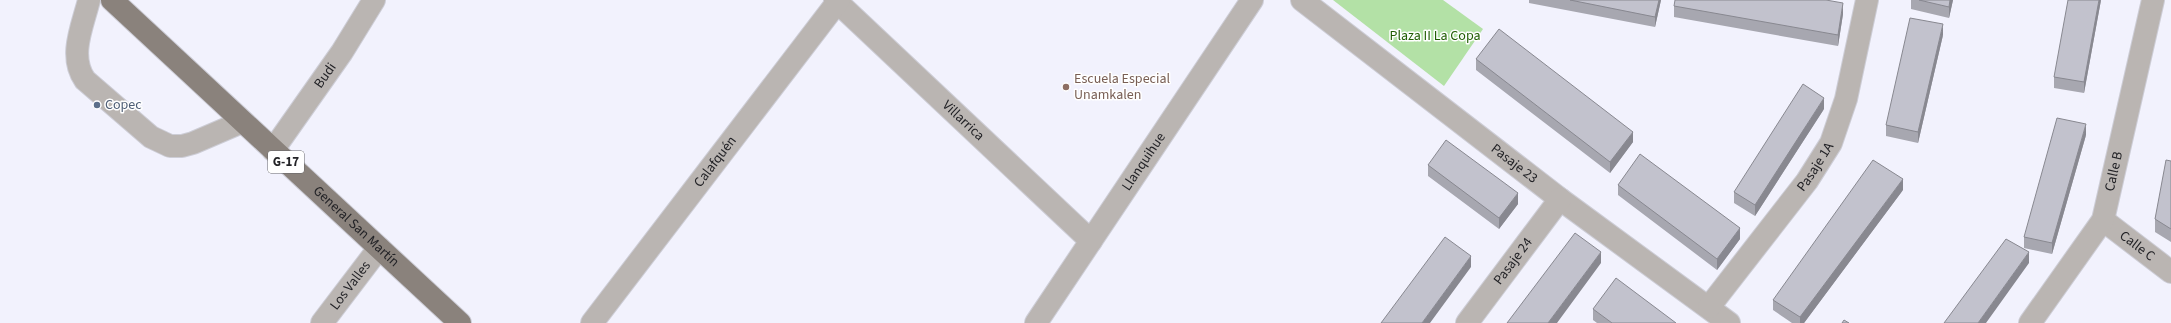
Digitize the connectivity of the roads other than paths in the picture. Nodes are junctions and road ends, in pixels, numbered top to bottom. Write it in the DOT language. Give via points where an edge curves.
graph roads {
  1 [pos="89,0"];
  2 [pos="112,0"];
  3 [pos="374,0"];
  4 [pos="1252,0"];
  5 [pos="1302,0"];
  6 [pos="1867,0"];
  7 [pos="2153,0"];
  8 [pos="837,1"];
  9 [pos="242,122"];
  10 [pos="273,150"];
  11 [pos="1560,199"];
  12 [pos="2103,220"];
  13 [pos="1091,241"];
  14 [pos="378,248"];
  15 [pos="2171,272"];
  16 [pos="1709,307"];
  17 [pos="322,323"];
  18 [pos="460,323"];
  19 [pos="592,323"];
  20 [pos="1036,323"];
  21 [pos="1466,323"];
  22 [pos="1729,323"];
  23 [pos="2030,323"];
  1 -- 9 [label="street" via="77,49 76,62 79,72 151,137 170,146 182,146"];
  2 -- 9 [label="main road, General San Martín / G-17"];
  3 -- 10 [label="street, Budi" via="342,52"];
  4 -- 13 [label="street, Llanquihue"];
  5 -- 11 [label="street, Pasaje 23"];
  6 -- 16 [label="street, Pasaje 1A" via="1846,99 1831,143 1807,181"];
  7 -- 12 [label="street, Calle B"];
  8 -- 13 [label="street, Villarrica"];
  8 -- 19 [label="street, Calafquén"];
  9 -- 10 [label="main road, General San Martín / G-17"];
  10 -- 14 [label="main road, General San Martín / G-17"];
  11 -- 16 [label="street, Pasaje 23"];
  11 -- 21 [label="street, Pasaje 24"];
  12 -- 15 [label="street, Calle C"];
  12 -- 23 [label="street, Calle B"];
  13 -- 20 [label="street, Llanquihue"];
  14 -- 17 [label="street, Los Valles"];
  14 -- 18 [label="main road, General San Martín / G-17"];
  16 -- 22 [label="street, Pasaje 23"];
}
